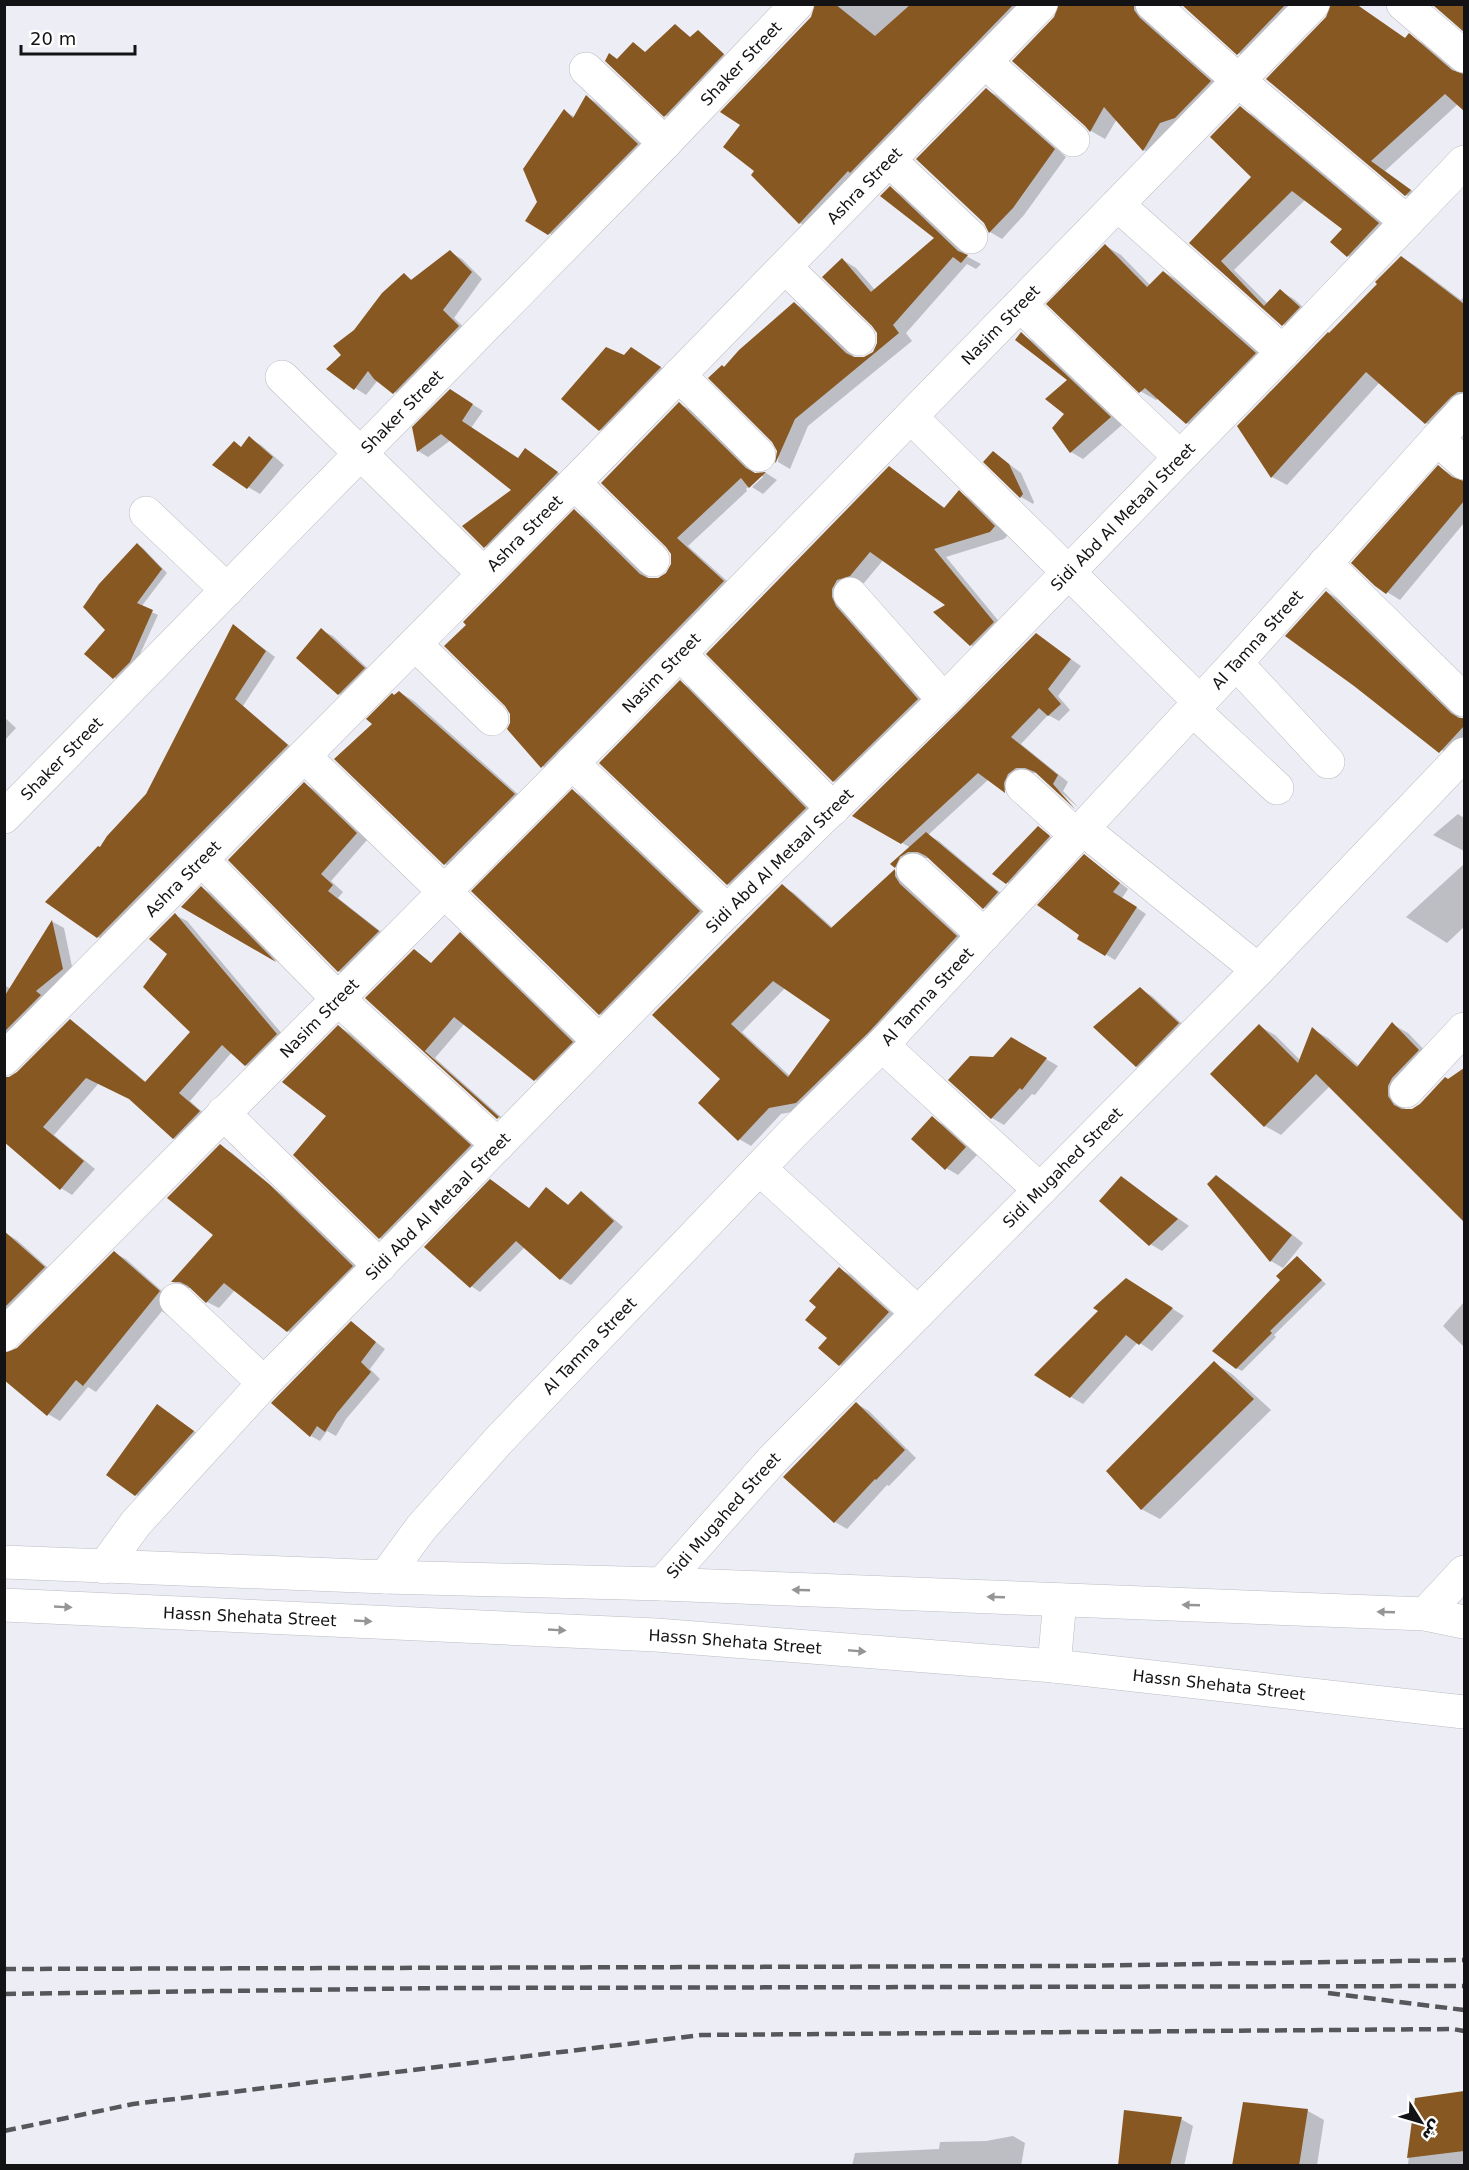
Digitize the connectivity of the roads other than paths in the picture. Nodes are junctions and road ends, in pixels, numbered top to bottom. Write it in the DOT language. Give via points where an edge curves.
graph roads {
  1 [pos="797,4"];
  2 [pos="1041,4"];
  3 [pos="1152,4"];
  4 [pos="1313,4"];
  5 [pos="1403,4"];
  6 [pos="1464,56"];
  7 [pos="985,62"];
  8 [pos="586,69"];
  9 [pos="1239,81"];
  10 [pos="1073,140"];
  11 [pos="665,143"];
  12 [pos="889,160"];
  13 [pos="1464,162"];
  14 [pos="1118,205"];
  15 [pos="1407,222"];
  16 [pos="971,237"];
  17 [pos="785,267"];
  18 [pos="1020,305"];
  19 [pos="859,339"];
  20 [pos="1283,352"];
  21 [pos="679,375"];
  22 [pos="282,377"];
  23 [pos="1464,410"];
  24 [pos="911,417"];
  25 [pos="1437,439"];
  26 [pos="360,454"];
  27 [pos="759,454"];
  28 [pos="1180,457"];
  29 [pos="1464,464"];
  30 [pos="574,483"];
  31 [pos="146,513"];
  32 [pos="653,560"];
  33 [pos="1326,563"];
  34 [pos="1068,571"];
  35 [pos="484,574"];
  36 [pos="226,590"];
  37 [pos="850,594"];
  38 [pos="415,644"];
  39 [pos="680,654"];
  40 [pos="1236,663"];
  41 [pos="944,700"];
  42 [pos="1464,700"];
  43 [pos="1197,706"];
  44 [pos="492,719"];
  45 [pos="1464,754"];
  46 [pos="304,756"];
  47 [pos="1329,762"];
  48 [pos="572,763"];
  49 [pos="1022,786"];
  50 [pos="1277,788"];
  51 [pos="832,809"];
  52 [pos="4,817"];
  53 [pos="1080,833"];
  54 [pos="202,860"];
  55 [pos="913,870"];
  56 [pos="445,892"];
  57 [pos="727,911"];
  58 [pos="984,935"];
  59 [pos="1258,970"];
  60 [pos="339,1000"];
  61 [pos="1464,1029"];
  62 [pos="598,1041"];
  63 [pos="882,1045"];
  64 [pos="4,1059"];
  65 [pos="1406,1091"];
  66 [pos="223,1113"];
  67 [pos="498,1145"];
  68 [pos="760,1169"];
  69 [pos="1040,1190"];
  70 [pos="380,1266"];
  71 [pos="176,1300"];
  72 [pos="918,1313"];
  73 [pos="4,1335"];
  74 [pos="264,1383"];
  75 [pos="4,1562"];
  76 [pos="104,1567"];
  77 [pos="1464,1572"];
  78 [pos="385,1576"];
  79 [pos="662,1584"];
  80 [pos="1060,1600"];
  81 [pos="4,1605"];
  82 [pos="1425,1614"];
  83 [pos="1464,1622"];
  84 [pos="656,1635"];
  85 [pos="1054,1666"];
  86 [pos="1464,1712"];
  1 -- 11 [label="street, Shaker Street"];
  2 -- 7 [label="street, Ashra Street"];
  3 -- 9 [label="street"];
  4 -- 9 [label="street, Nasim Street"];
  5 -- 6 [label="street"];
  7 -- 10 [label="street"];
  7 -- 12 [label="street, Ashra Street"];
  8 -- 11 [label="street"];
  9 -- 14 [label="street, Nasim Street"];
  9 -- 15 [label="street"];
  11 -- 26 [label="street, Shaker Street"];
  12 -- 16 [label="street"];
  12 -- 17 [label="street, Ashra Street"];
  13 -- 15 [label="street, Sidi Abd Al Metaal Street"];
  14 -- 18 [label="street, Nasim Street"];
  14 -- 20 [label="street"];
  15 -- 20 [label="street, Sidi Abd Al Metaal Street"];
  17 -- 19 [label="street"];
  17 -- 21 [label="street, Ashra Street"];
  18 -- 24 [label="street, Nasim Street"];
  18 -- 28 [label="street"];
  20 -- 28 [label="street, Sidi Abd Al Metaal Street"];
  21 -- 27 [label="street"];
  21 -- 30 [label="street, Ashra Street"];
  22 -- 26 [label="street"];
  23 -- 25 [label="street, Al Tamna Street"];
  24 -- 34 [label="street"];
  24 -- 39 [label="street, Nasim Street"];
  25 -- 29 [label="street"];
  25 -- 33 [label="street, Al Tamna Street"];
  26 -- 35 [label="street"];
  26 -- 36 [label="street, Shaker Street"];
  28 -- 34 [label="street, Sidi Abd Al Metaal Street"];
  30 -- 32 [label="street"];
  30 -- 35 [label="street, Ashra Street"];
  31 -- 36 [label="street"];
  33 -- 40 [label="street, Al Tamna Street"];
  33 -- 42 [label="street"];
  34 -- 41 [label="street, Sidi Abd Al Metaal Street"];
  34 -- 43 [label="street"];
  35 -- 38 [label="street, Ashra Street"];
  36 -- 52 [label="street, Shaker Street"];
  37 -- 41 [label="street"];
  38 -- 44 [label="street"];
  38 -- 46 [label="street, Ashra Street"];
  39 -- 48 [label="street, Nasim Street"];
  39 -- 51 [label="street"];
  40 -- 43 [label="street, Al Tamna Street"];
  40 -- 47 [label="street"];
  41 -- 51 [label="street, Sidi Abd Al Metaal Street"];
  43 -- 50 [label="street"];
  43 -- 53 [label="street, Al Tamna Street"];
  45 -- 59 [label="street, Sidi Mugahed Street"];
  46 -- 54 [label="street, Ashra Street"];
  46 -- 56 [label="street"];
  48 -- 56 [label="street, Nasim Street"];
  48 -- 57 [label="street"];
  49 -- 53 [label="street"];
  51 -- 57 [label="street, Sidi Abd Al Metaal Street"];
  53 -- 58 [label="street, Al Tamna Street"];
  53 -- 59 [label="street"];
  54 -- 60 [label="street"];
  54 -- 64 [label="street, Ashra Street"];
  55 -- 58 [label="street"];
  56 -- 60 [label="street, Nasim Street"];
  56 -- 62 [label="street"];
  57 -- 62 [label="street, Sidi Abd Al Metaal Street"];
  58 -- 63 [label="street, Al Tamna Street"];
  59 -- 69 [label="street, Sidi Mugahed Street"];
  60 -- 66 [label="street, Nasim Street"];
  60 -- 67 [label="street"];
  61 -- 65 [label="street"];
  62 -- 67 [label="street, Sidi Abd Al Metaal Street"];
  63 -- 68 [label="street, Al Tamna Street"];
  63 -- 69 [label="street"];
  66 -- 70 [label="street"];
  66 -- 73 [label="street, Nasim Street"];
  67 -- 70 [label="street, Sidi Abd Al Metaal Street"];
  68 -- 72 [label="street"];
  68 -- 78 [label="street, Al Tamna Street" via="500,1438 421,1528"];
  69 -- 72 [label="street, Sidi Mugahed Street"];
  70 -- 74 [label="street, Sidi Abd Al Metaal Street"];
  71 -- 74 [label="street"];
  72 -- 79 [label="street, Sidi Mugahed Street" via="773,1459"];
  74 -- 76 [label="street, Sidi Abd Al Metaal Street" via="136,1523"];
  75 -- 76 [label="street"];
  76 -- 78 [label="street"];
  77 -- 82 [label="street"];
  78 -- 79 [label="street"];
  80 -- 79 [label="street, one-way"];
  79 -- 84 [label="street"];
  82 -- 80 [label="street, one-way"];
  80 -- 85 [label="street"];
  81 -- 84 [label="street, Hassn Shehata Street, one-way"];
  82 -- 83 [label="street"];
  84 -- 85 [label="street, Hassn Shehata Street, one-way"];
  85 -- 86 [label="street, Hassn Shehata Street"];
}
